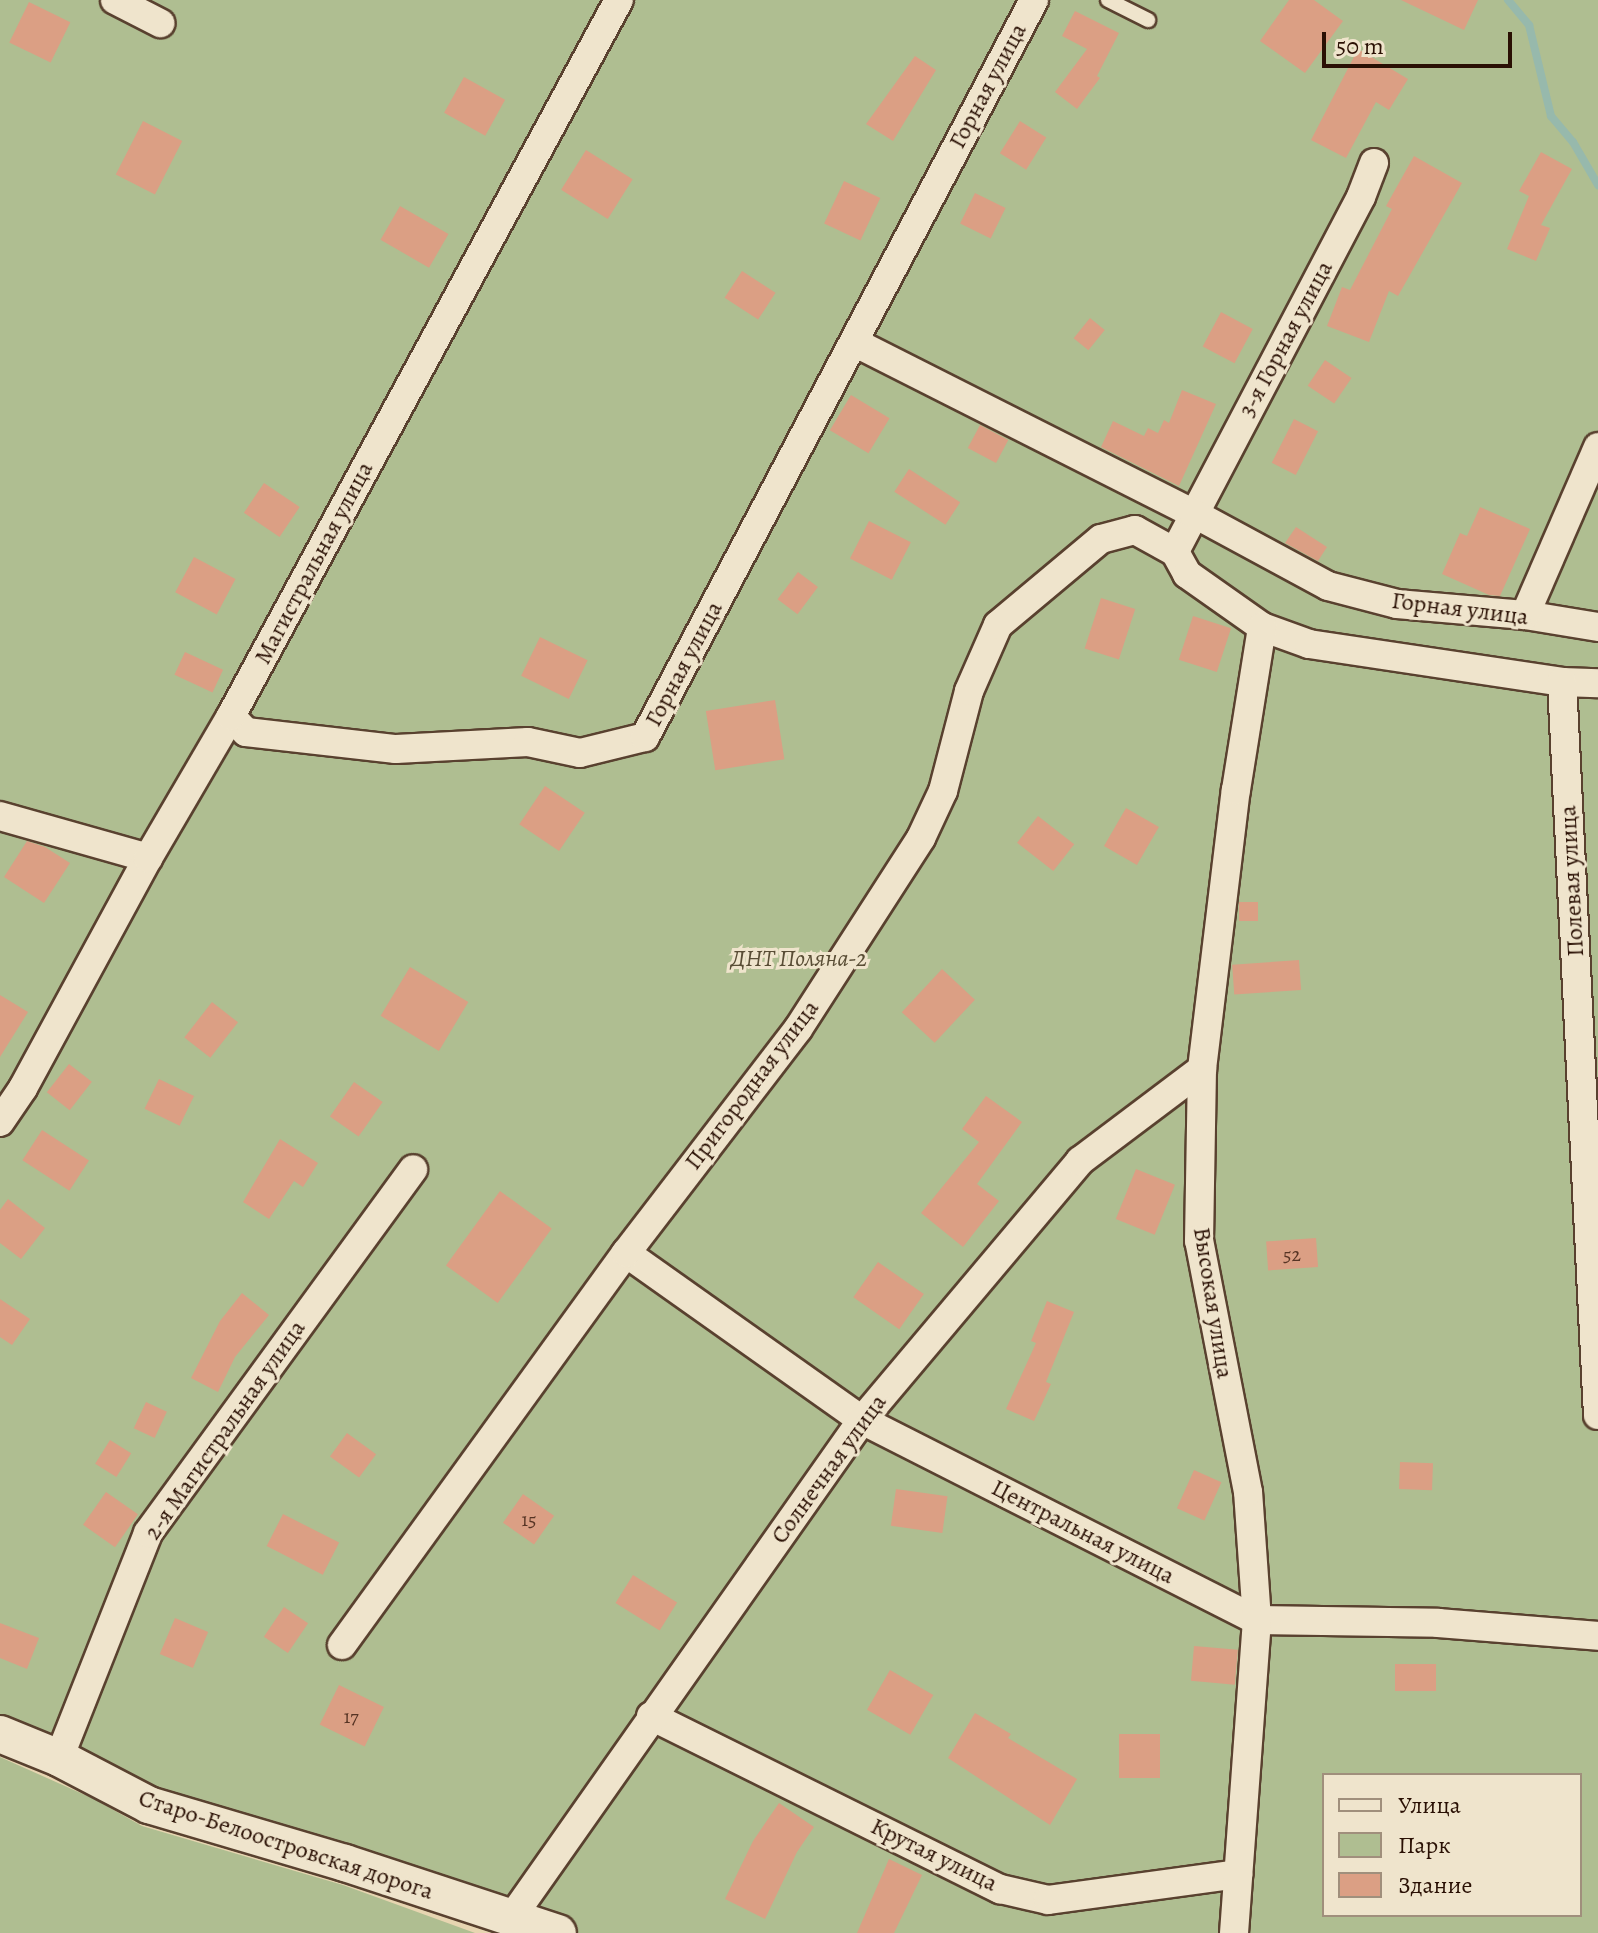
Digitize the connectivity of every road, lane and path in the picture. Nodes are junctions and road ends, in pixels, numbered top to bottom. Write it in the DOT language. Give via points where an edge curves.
graph roads {
  1 [pos="115,0"];
  2 [pos="619,0"];
  3 [pos="1034,0"];
  4 [pos="1108,0"];
  5 [pos="1148,20"];
  6 [pos="160,23"];
  7 [pos="1374,163"];
  8 [pos="854,342"];
  9 [pos="1598,447"];
  10 [pos="1193,513"];
  11 [pos="1175,552"];
  12 [pos="1525,615"];
  13 [pos="1262,627"];
  14 [pos="1598,627"];
  15 [pos="1562,682"];
  16 [pos="1598,683"];
  17 [pos="231,716"];
  18 [pos="0,816"];
  19 [pos="148,858"];
  20 [pos="1202,1069"];
  21 [pos="0,1122"];
  22 [pos="413,1169"];
  23 [pos="626,1253"];
  24 [pos="1598,1415"];
  25 [pos="862,1420"];
  26 [pos="1257,1620"];
  27 [pos="1598,1636"];
  28 [pos="342,1645"];
  29 [pos="651,1716"];
  30 [pos="0,1734"];
  31 [pos="59,1758"];
  32 [pos="1238,1874"];
  33 [pos="499,1915"];
  34 [pos="558,1933"];
  35 [pos="1234,1933"];
  1 -- 6 [label="street"];
  2 -- 17 [label="street, Магистральная улица"];
  3 -- 8 [label="street, Горная улица"];
  4 -- 5 [label="lane"];
  7 -- 10 [label="street, 3-я Горная улица" via="1361,197"];
  8 -- 10 [label="street, Горная улица"];
  8 -- 17 [label="street, Горная улица" via="645,737 580,753 528,742 396,749 246,732"];
  9 -- 12 [label="street"];
  10 -- 11 [label="street, 3-я Горная улица"];
  10 -- 12 [label="street, Горная улица" via="1328,586 1397,604"];
  11 -- 13 [label="street" via="1187,574"];
  11 -- 23 [label="street, Пригородная улица" via="1135,530 1101,539 998,625 969,691 943,791 921,838 798,1029"];
  12 -- 14 [label="street, Горная улица"];
  13 -- 15 [label="street" via="1357,654"];
  13 -- 20 [label="street, Высокая улица"];
  15 -- 16 [label="street"];
  15 -- 24 [label="street, Полевая улица"];
  17 -- 19 [label="street, Магистральная улица"];
  18 -- 19 [label="street"];
  19 -- 21 [label="street, Магистральная улица"];
  20 -- 25 [label="street, Солнечная улица" via="1080,1161"];
  20 -- 26 [label="street, Высокая улица" via="1199,1241 1248,1492"];
  22 -- 31 [label="street, 2-я Магистральная улица" via="148,1533"];
  23 -- 25 [label="street, Центральная улица"];
  23 -- 28 [label="street, Пригородная улица"];
  25 -- 26 [label="street, Центральная улица"];
  25 -- 29 [label="street, Солнечная улица"];
  26 -- 27 [label="street, Центральная улица" via="1438,1623"];
  26 -- 32 [label="street, Высокая улица"];
  29 -- 32 [label="street, Крутая улица" via="1000,1889 1048,1900"];
  29 -- 33 [label="street, Солнечная улица"];
  30 -- 31 [label="street, Старо-Белоостровская дорога"];
  31 -- 33 [label="street, Старо-Белоостровская дорога" via="149,1805"];
  32 -- 35 [label="street, Высокая улица"];
  33 -- 34 [label="street, Старо-Белоостровская дорога"];
}
